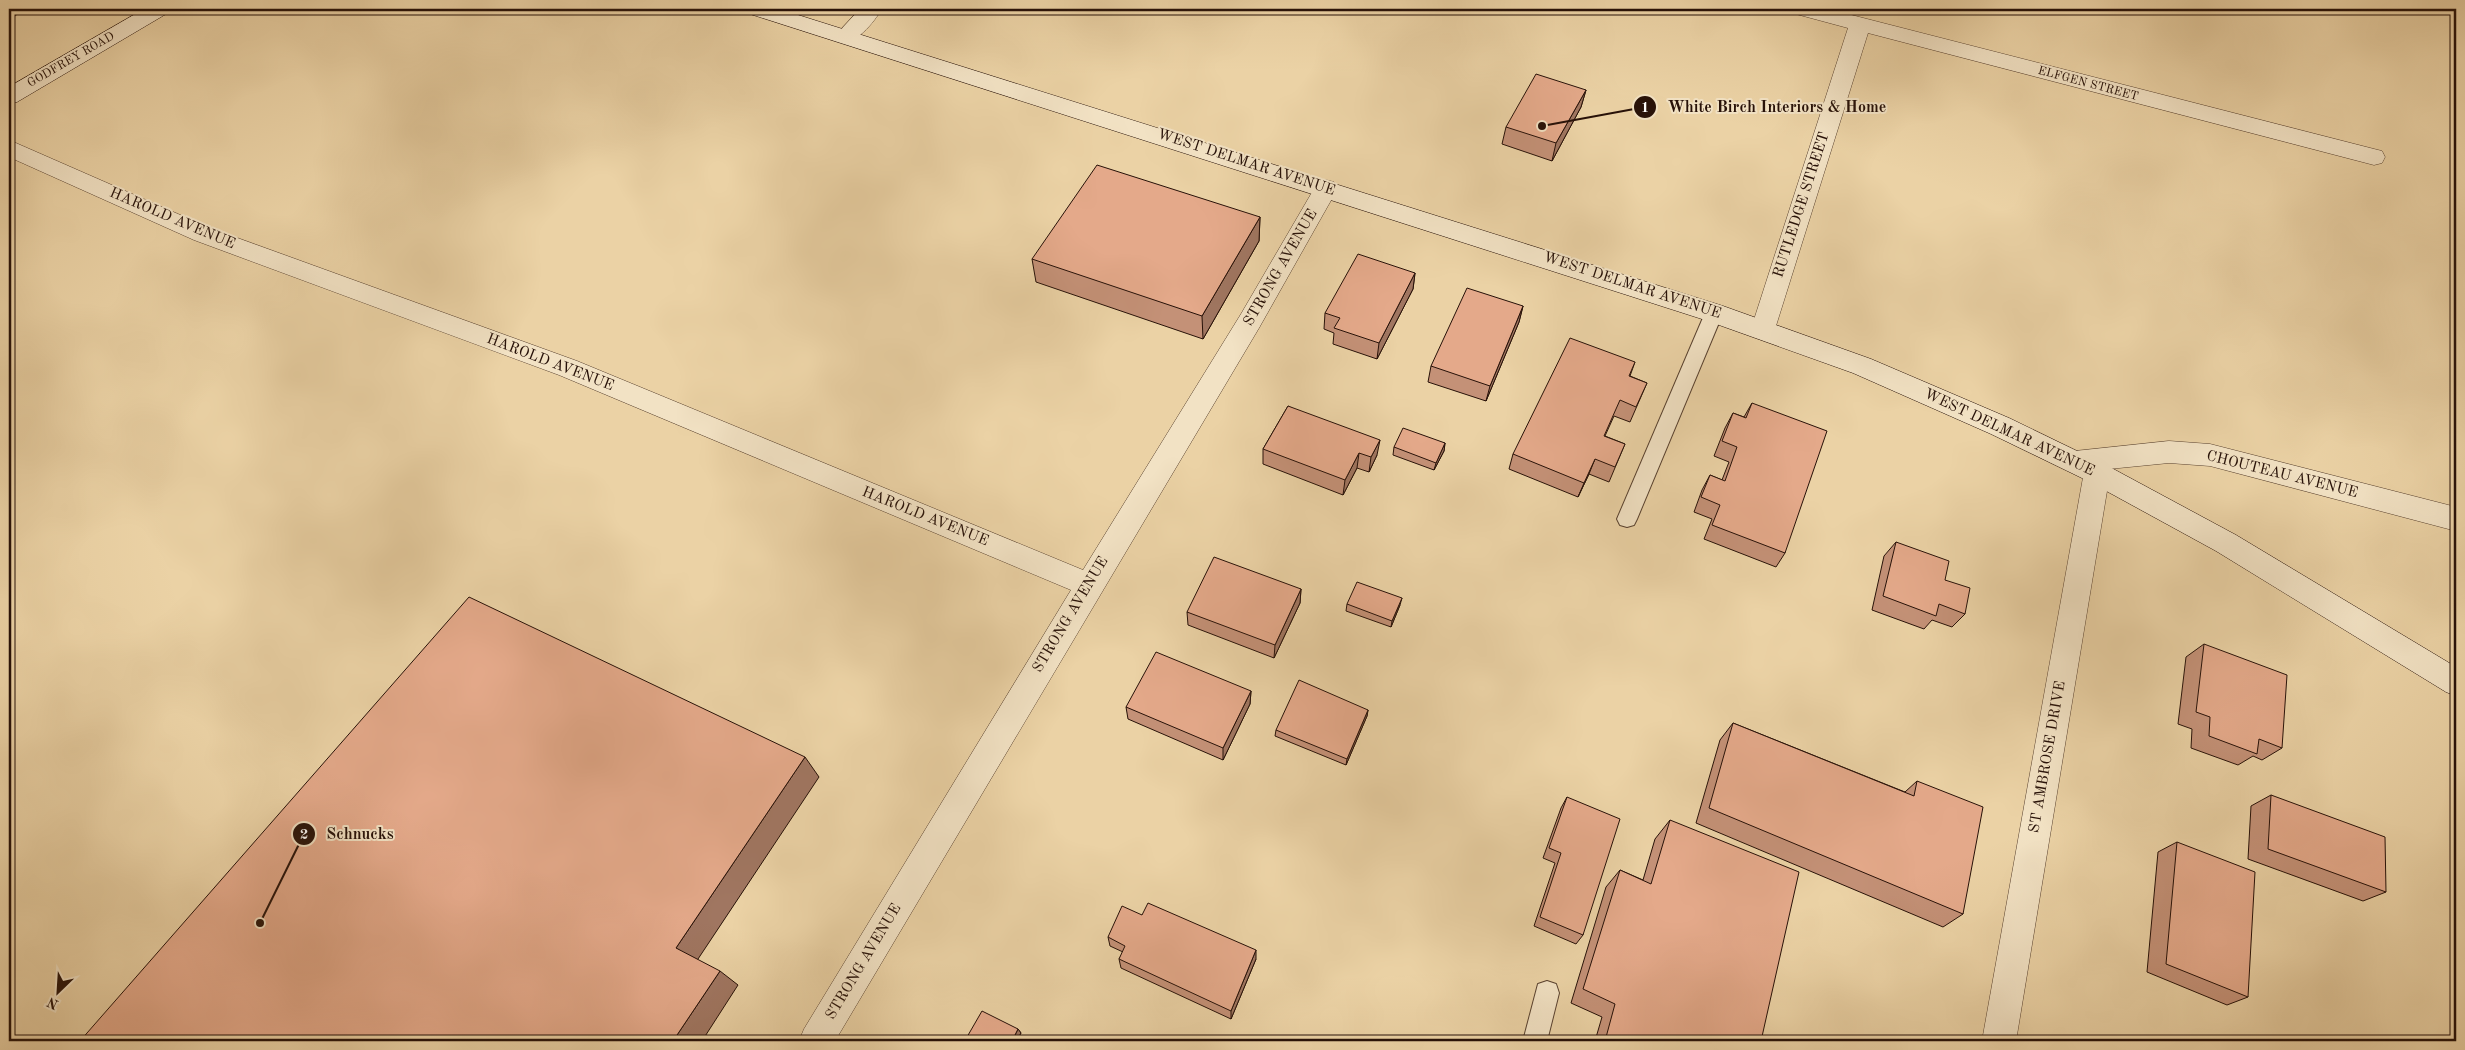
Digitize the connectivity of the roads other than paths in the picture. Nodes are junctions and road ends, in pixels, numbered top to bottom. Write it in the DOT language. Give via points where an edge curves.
graph roads {
  1 [pos="15,9"];
  2 [pos="159,9"];
  3 [pos="757,9"];
  4 [pos="872,9"];
  5 [pos="1803,9"];
  6 [pos="9,13"];
  7 [pos="1860,24"];
  8 [pos="846,36"];
  9 [pos="9,96"];
  10 [pos="9,148"];
  11 [pos="2374,157"];
  12 [pos="1326,188"];
  13 [pos="1714,313"];
  14 [pos="1763,329"];
  15 [pos="2086,468"];
  16 [pos="1627,518"];
  17 [pos="2456,519"];
  18 [pos="1089,585"];
  19 [pos="2456,683"];
  20 [pos="1547,993"];
  21 [pos="816,1041"];
  22 [pos="1535,1041"];
  23 [pos="1999,1041"];
  1 -- 6 [label="lane"];
  2 -- 9 [label="street, GODFREY ROAD"];
  3 -- 8 [label="street, WEST DELMAR AVENUE"];
  4 -- 8 [label="street"];
  5 -- 7 [label="street, ELFGEN STREET"];
  7 -- 11 [label="street, ELFGEN STREET"];
  7 -- 14 [label="street, RUTLEDGE STREET"];
  8 -- 12 [label="street, WEST DELMAR AVENUE"];
  10 -- 18 [label="street, HAROLD AVENUE" via="202,234 568,368"];
  12 -- 13 [label="street, WEST DELMAR AVENUE"];
  12 -- 18 [label="street, STRONG AVENUE" via="1250,321"];
  13 -- 14 [label="street, WEST DELMAR AVENUE"];
  13 -- 16 [label="lane"];
  14 -- 15 [label="street, WEST DELMAR AVENUE" via="1862,366 2000,426"];
  15 -- 17 [label="street, CHOUTEAU AVENUE" via="2169,452 2210,455"];
  15 -- 19 [label="street, WEST DELMAR AVENUE" via="2226,543"];
  15 -- 23 [label="street, ST AMBROSE DRIVE"];
  18 -- 21 [label="street, STRONG AVENUE"];
  20 -- 22 [label="lane"];
}
